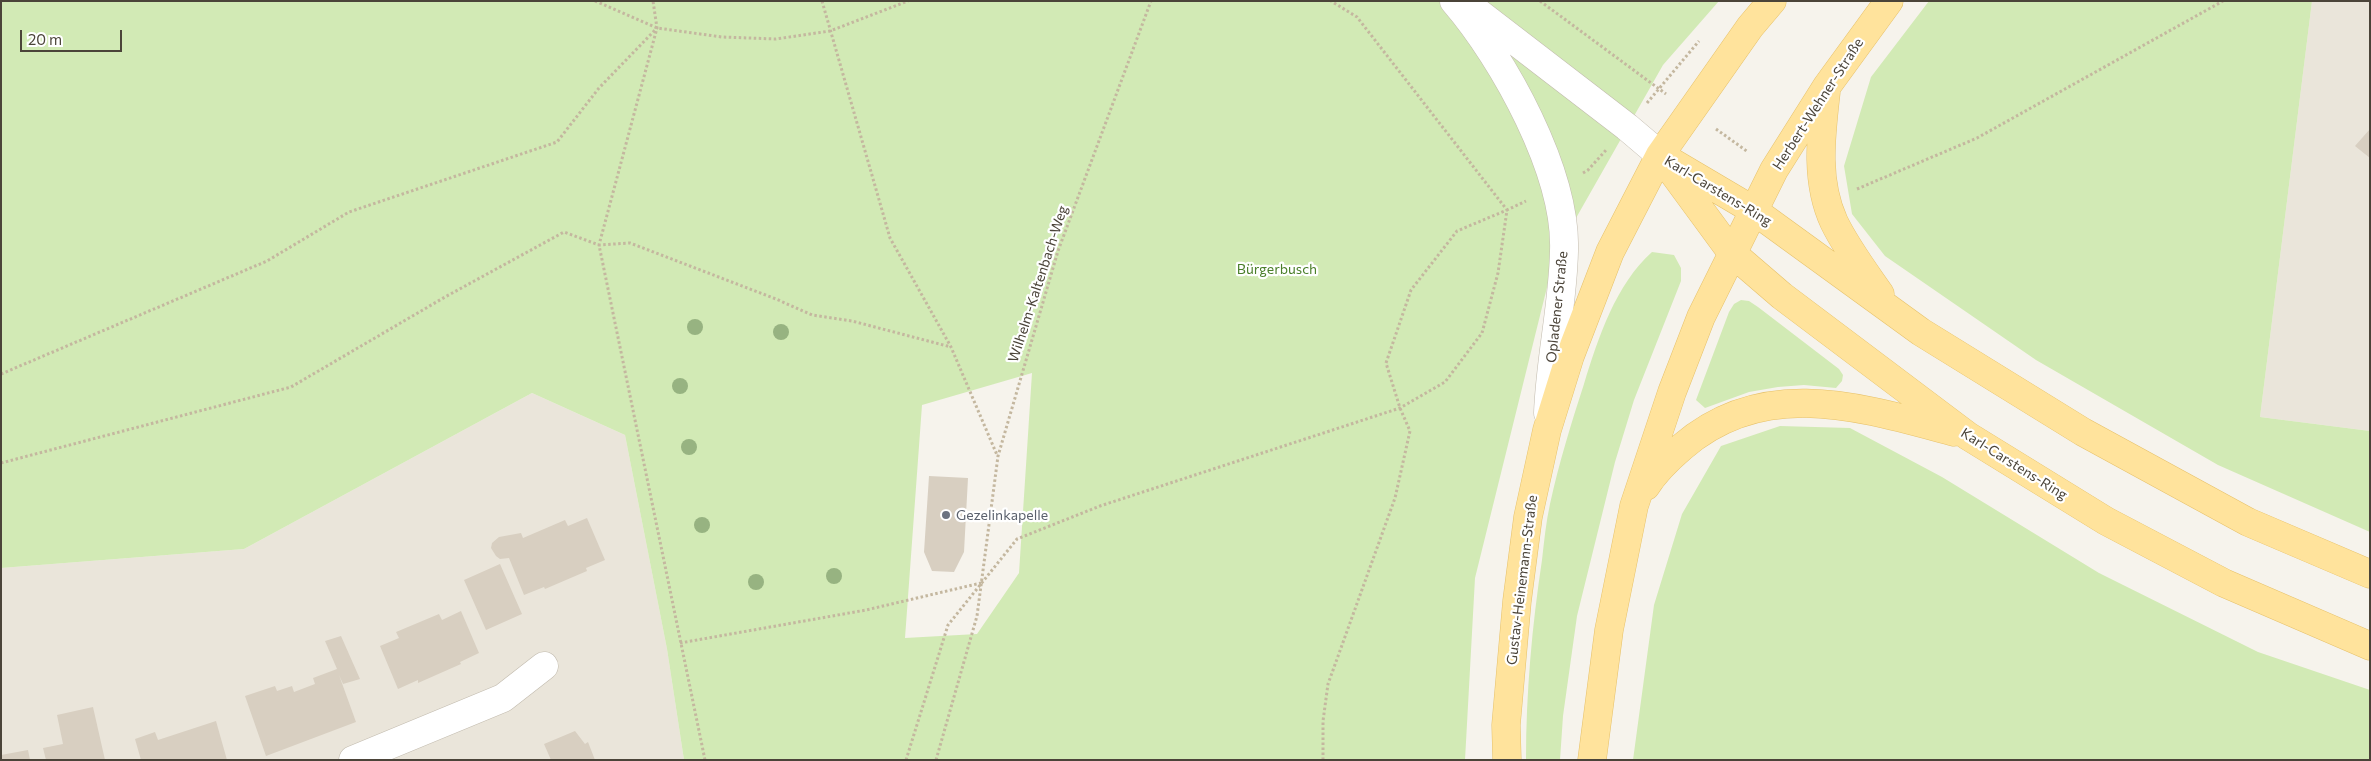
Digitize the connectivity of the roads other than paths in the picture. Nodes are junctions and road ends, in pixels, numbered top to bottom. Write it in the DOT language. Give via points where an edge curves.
graph roads {
  1 [pos="1454,1"];
  2 [pos="1464,1"];
  3 [pos="1772,1"];
  4 [pos="1889,1"];
  5 [pos="1827,86"];
  6 [pos="1660,155"];
  7 [pos="1753,210"];
  8 [pos="1732,253"];
  9 [pos="1890,309"];
  10 [pos="1547,430"];
  11 [pos="1968,436"];
  12 [pos="1634,506"];
  13 [pos="2370,574"];
  14 [pos="2370,646"];
  15 [pos="544,666"];
  16 [pos="353,760"];
  17 [pos="1507,760"];
  18 [pos="1592,760"];
  1 -- 10 [label="street, Opladener Straße" via="1488,48 1534,127 1560,213 1564,250 1549,377"];
  2 -- 6 [label="street"];
  3 -- 6 [label="main road"];
  4 -- 5 [label="main road, Herbert-Wehner-Straße"];
  5 -- 7 [label="main road, Herbert-Wehner-Straße"];
  5 -- 9 [label="main road" via="1820,157 1824,191 1834,221"];
  6 -- 7 [label="main road, Karl-Carstens-Ring"];
  6 -- 8 [label="main road, Karl-Carstens-Ring"];
  6 -- 10 [label="main road, Gustav-Heinemann-Straße" via="1610,252 1570,356"];
  7 -- 8 [label="main road"];
  7 -- 9 [label="main road, Karl-Carstens-Ring"];
  8 -- 11 [label="main road, Karl-Carstens-Ring" via="1797,307"];
  8 -- 12 [label="main road" via="1678,375"];
  9 -- 13 [label="main road, Karl-Carstens-Ring" via="1921,332 2083,432 2248,522"];
  10 -- 17 [label="main road, Gustav-Heinemann-Straße" via="1528,517 1518,592 1506,725"];
  11 -- 12 [label="main road" via="1849,407 1795,402 1743,410 1699,432 1656,470"];
  11 -- 14 [label="main road, Karl-Carstens-Ring" via="2106,521 2215,578 2272,606"];
  12 -- 18 [label="main road" via="1609,630"];
  15 -- 16 [label="street" via="503,698"];
}
